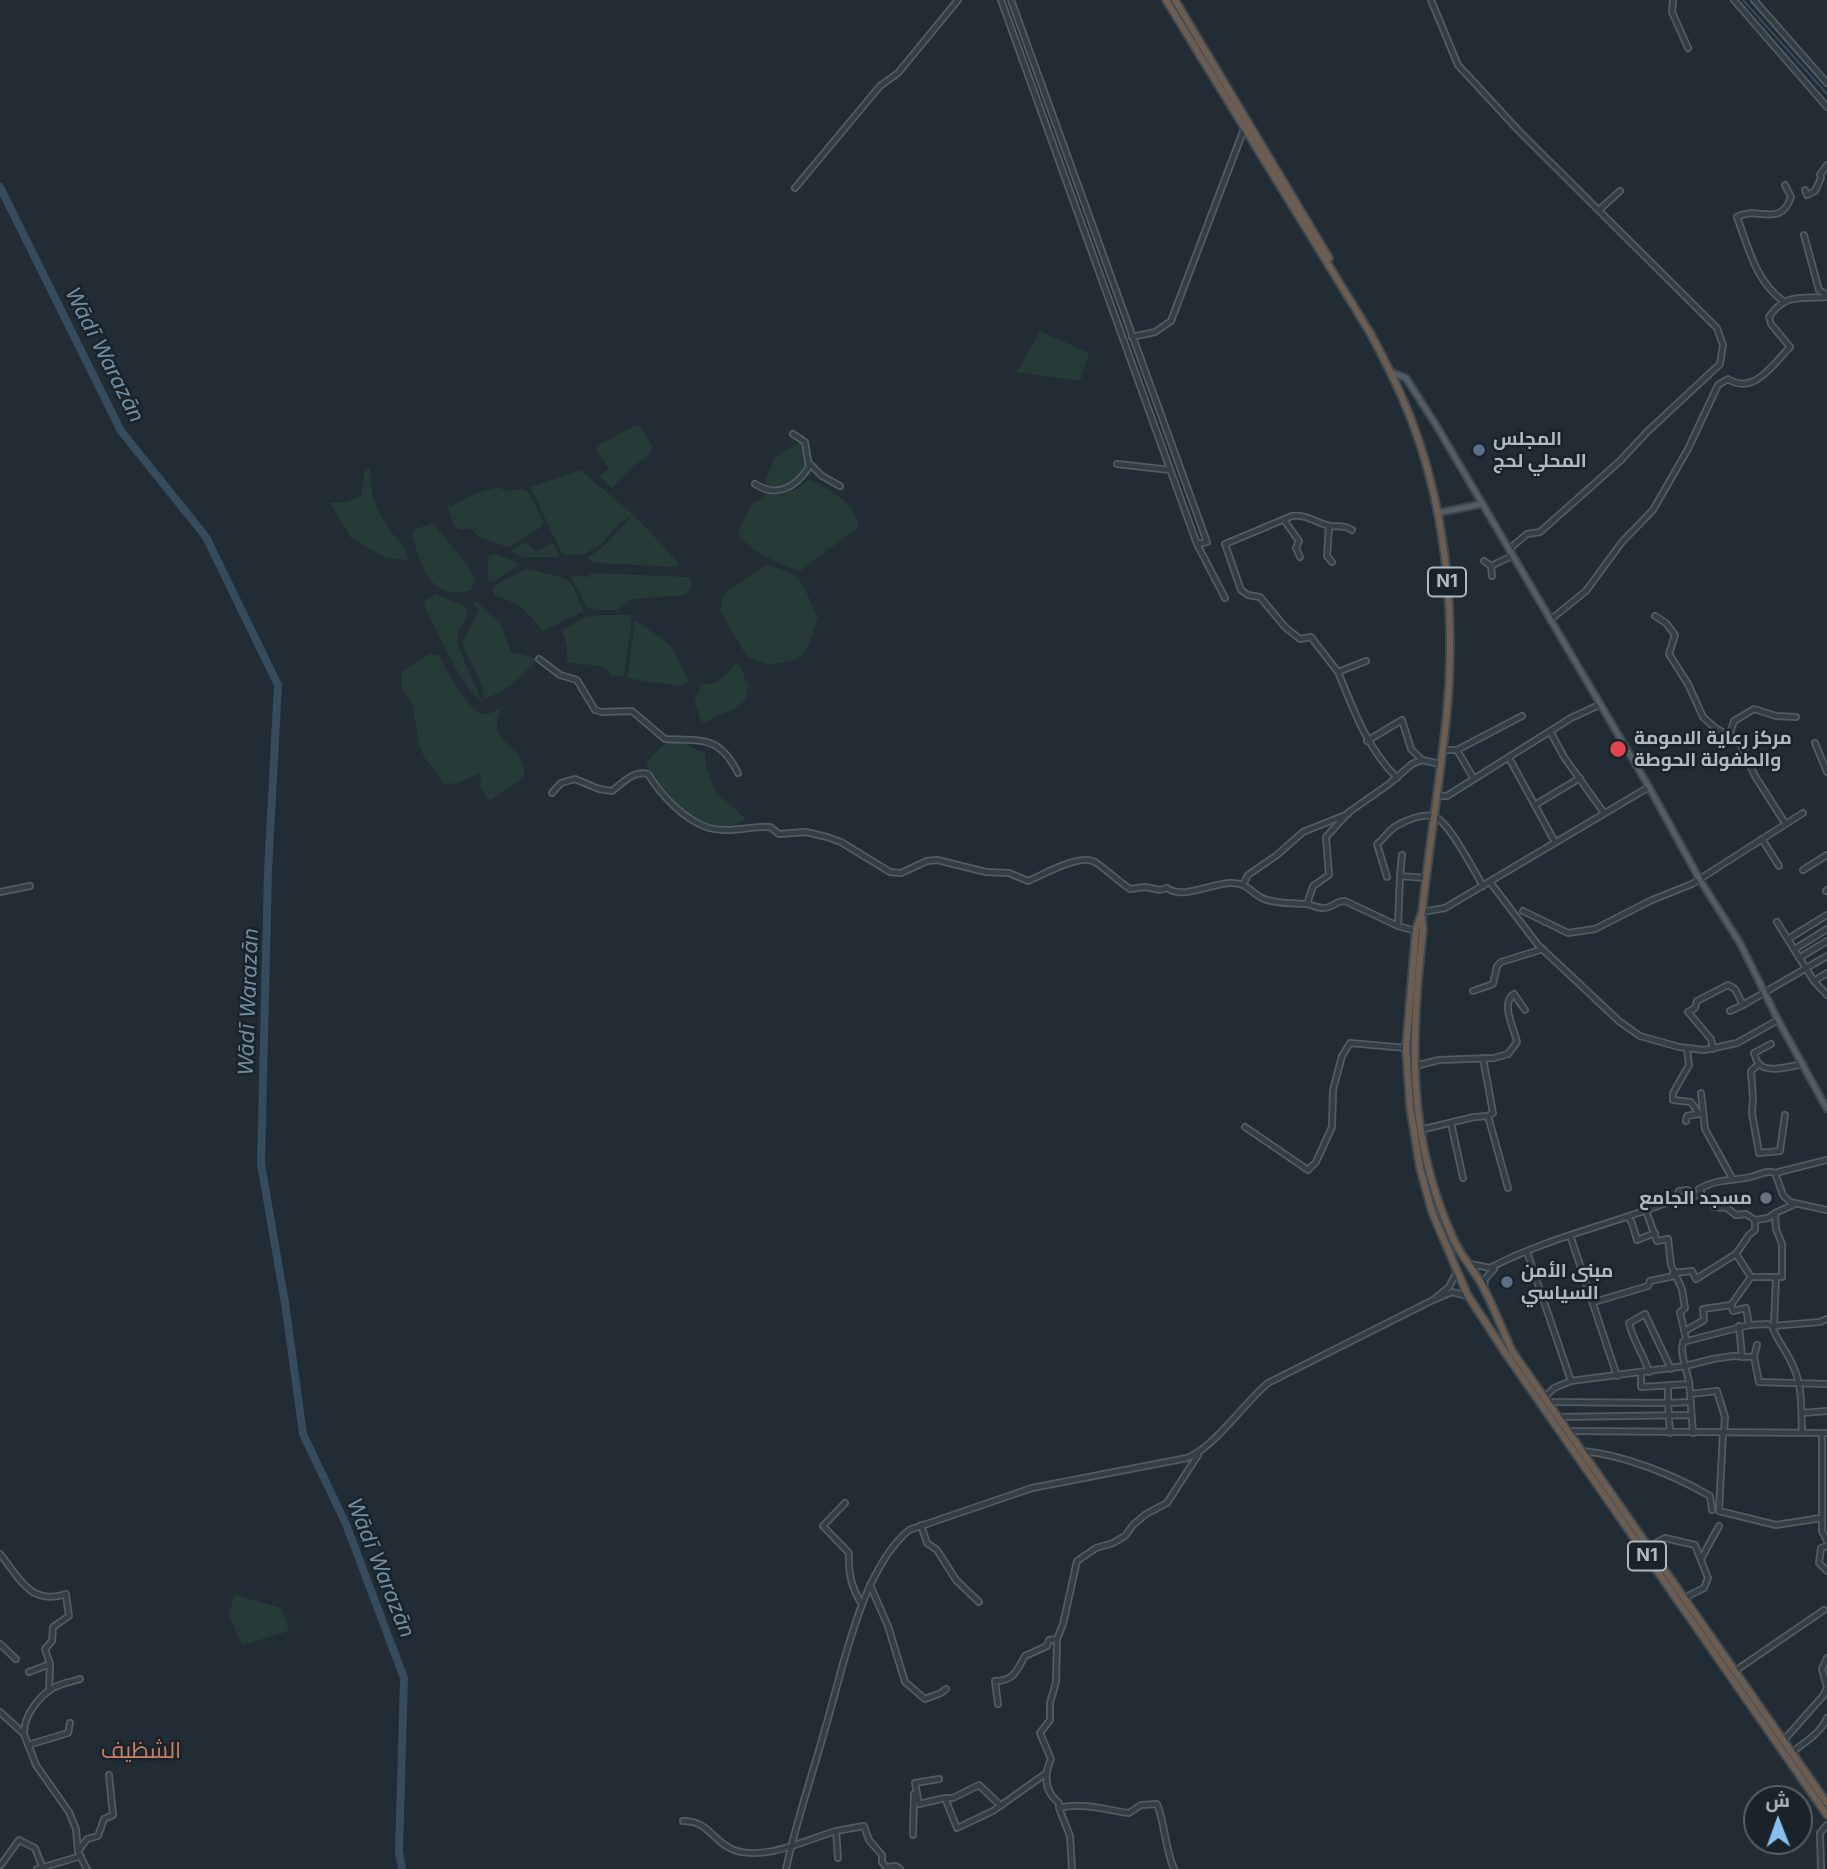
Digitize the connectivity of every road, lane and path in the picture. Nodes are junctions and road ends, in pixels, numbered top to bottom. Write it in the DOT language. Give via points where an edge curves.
graph roads {
  1 [pos="958,0"];
  2 [pos="1001,0"];
  3 [pos="1011,0"];
  4 [pos="1166,0"];
  5 [pos="1175,0"];
  6 [pos="1431,0"];
  7 [pos="1673,0"];
  8 [pos="1734,0"];
  9 [pos="1754,0"];
  10 [pos="1688,48"];
  11 [pos="1827,83"];
  12 [pos="1827,107"];
  13 [pos="1244,129"];
  14 [pos="1827,165"];
  15 [pos="1785,185"];
  16 [pos="795,187"];
  17 [pos="1805,190"];
  18 [pos="1620,191"];
  19 [pos="1598,210"];
  20 [pos="1804,235"];
  21 [pos="1335,272"];
  22 [pos="1827,296"];
  23 [pos="1783,301"];
  24 [pos="1132,337"];
  25 [pos="1391,372"];
  26 [pos="793,435"];
  27 [pos="809,463"];
  28 [pos="1117,464"];
  29 [pos="1170,470"];
  30 [pos="755,484"];
  31 [pos="840,486"];
  32 [pos="1482,504"];
  33 [pos="1437,513"];
  34 [pos="1284,520"];
  35 [pos="1329,526"];
  36 [pos="1352,530"];
  37 [pos="1196,544"];
  38 [pos="1508,550"];
  39 [pos="1512,556"];
  40 [pos="1300,557"];
  41 [pos="1484,561"];
  42 [pos="1332,562"];
  43 [pos="1491,566"];
  44 [pos="1492,576"];
  45 [pos="1225,598"];
  46 [pos="1656,616"];
  47 [pos="1549,620"];
  48 [pos="539,659"];
  49 [pos="1366,661"];
  50 [pos="1338,672"];
  51 [pos="1599,705"];
  52 [pos="1522,716"];
  53 [pos="1796,717"];
  54 [pos="1551,733"];
  55 [pos="1729,736"];
  56 [pos="1367,741"];
  57 [pos="1815,743"];
  58 [pos="1442,750"];
  59 [pos="1457,750"];
  60 [pos="1509,758"];
  61 [pos="1422,760"];
  62 [pos="1440,764"];
  63 [pos="1827,772"];
  64 [pos="738,773"];
  65 [pos="1397,778"];
  66 [pos="1580,778"];
  67 [pos="1474,779"];
  68 [pos="1649,787"];
  69 [pos="552,793"];
  70 [pos="1436,796"];
  71 [pos="1535,805"];
  72 [pos="1604,813"];
  73 [pos="1803,813"];
  74 [pos="1348,814"];
  75 [pos="1433,816"];
  76 [pos="1785,823"];
  77 [pos="1762,839"];
  78 [pos="1555,842"];
  79 [pos="1402,855"];
  80 [pos="1827,857"];
  81 [pos="1779,866"];
  82 [pos="1803,870"];
  83 [pos="1400,876"];
  84 [pos="1387,877"];
  85 [pos="1426,878"];
  86 [pos="1699,880"];
  87 [pos="1490,881"];
  88 [pos="1243,885"];
  89 [pos="30,886"];
  90 [pos="1483,886"];
  91 [pos="0,892"];
  92 [pos="1307,904"];
  93 [pos="1523,911"];
  94 [pos="1422,912"];
  95 [pos="1827,915"];
  96 [pos="1777,922"];
  97 [pos="1398,926"];
  98 [pos="1827,929"];
  99 [pos="1416,931"];
  100 [pos="1788,939"];
  101 [pos="1827,941"];
  102 [pos="1543,949"];
  103 [pos="1795,950"];
  104 [pos="1827,956"];
  105 [pos="1799,958"];
  106 [pos="1806,969"];
  107 [pos="1827,973"];
  108 [pos="1814,981"];
  109 [pos="1473,990"];
  110 [pos="1826,991"];
  111 [pos="1765,993"];
  112 [pos="1743,1005"];
  113 [pos="1525,1010"];
  114 [pos="1730,1011"];
  115 [pos="1778,1020"];
  116 [pos="1771,1044"];
  117 [pos="1406,1048"];
  118 [pos="1688,1049"];
  119 [pos="1713,1049"];
  120 [pos="1483,1058"];
  121 [pos="1759,1064"];
  122 [pos="1804,1064"];
  123 [pos="1414,1066"];
  124 [pos="1701,1093"];
  125 [pos="1827,1109"];
  126 [pos="1701,1113"];
  127 [pos="1785,1115"];
  128 [pos="1488,1116"];
  129 [pos="1686,1121"];
  130 [pos="1451,1124"];
  131 [pos="1245,1127"];
  132 [pos="1420,1130"];
  133 [pos="1827,1160"];
  134 [pos="1775,1173"];
  135 [pos="1463,1178"];
  136 [pos="1732,1178"];
  137 [pos="1508,1188"];
  138 [pos="1794,1205"];
  139 [pos="1714,1207"];
  140 [pos="1827,1210"];
  141 [pos="1646,1211"];
  142 [pos="1775,1213"];
  143 [pos="1628,1217"];
  144 [pos="1755,1220"];
  145 [pos="1655,1233"];
  146 [pos="1570,1235"];
  147 [pos="1527,1252"];
  148 [pos="1736,1254"];
  149 [pos="1505,1260"];
  150 [pos="1470,1264"];
  151 [pos="1457,1271"];
  152 [pos="1674,1275"];
  153 [pos="1751,1277"];
  154 [pos="1776,1277"];
  155 [pos="1484,1289"];
  156 [pos="1469,1297"];
  157 [pos="1433,1300"];
  158 [pos="1594,1302"];
  159 [pos="1731,1305"];
  160 [pos="1827,1319"];
  161 [pos="1749,1325"];
  162 [pos="1739,1326"];
  163 [pos="1773,1326"];
  164 [pos="1685,1331"];
  165 [pos="1682,1342"];
  166 [pos="1757,1345"];
  167 [pos="1742,1357"];
  168 [pos="1754,1357"];
  169 [pos="1685,1366"];
  170 [pos="1671,1369"];
  171 [pos="1649,1372"];
  172 [pos="1640,1373"];
  173 [pos="1617,1376"];
  174 [pos="1571,1381"];
  175 [pos="1689,1384"];
  176 [pos="1799,1384"];
  177 [pos="1827,1384"];
  178 [pos="1668,1385"];
  179 [pos="1690,1394"];
  180 [pos="1547,1399"];
  181 [pos="1690,1402"];
  182 [pos="1668,1403"];
  183 [pos="1827,1411"];
  184 [pos="1802,1413"];
  185 [pos="1669,1415"];
  186 [pos="1691,1415"];
  187 [pos="1558,1417"];
  188 [pos="1569,1431"];
  189 [pos="1724,1432"];
  190 [pos="1670,1433"];
  191 [pos="1693,1433"];
  192 [pos="1802,1433"];
  193 [pos="1824,1433"];
  194 [pos="1583,1451"];
  195 [pos="1200,1453"];
  196 [pos="845,1503"];
  197 [pos="1712,1510"];
  198 [pos="1821,1518"];
  199 [pos="921,1525"];
  200 [pos="1719,1526"];
  201 [pos="1827,1543"];
  202 [pos="1648,1547"];
  203 [pos="1,1556"];
  204 [pos="1701,1559"];
  205 [pos="1827,1571"];
  206 [pos="870,1584"];
  207 [pos="1684,1598"];
  208 [pos="979,1602"];
  209 [pos="862,1603"];
  210 [pos="1824,1611"];
  211 [pos="1057,1639"];
  212 [pos="0,1644"];
  213 [pos="1827,1658"];
  214 [pos="16,1660"];
  215 [pos="50,1664"];
  216 [pos="1735,1671"];
  217 [pos="29,1672"];
  218 [pos="80,1679"];
  219 [pos="1827,1688"];
  220 [pos="946,1689"];
  221 [pos="49,1691"];
  222 [pos="1825,1698"];
  223 [pos="998,1704"];
  224 [pos="0,1712"];
  225 [pos="1827,1718"];
  226 [pos="70,1723"];
  227 [pos="24,1734"];
  228 [pos="1783,1741"];
  229 [pos="28,1745"];
  230 [pos="1791,1752"];
  231 [pos="1046,1774"];
  232 [pos="109,1775"];
  233 [pos="939,1779"];
  234 [pos="914,1786"];
  235 [pos="945,1798"];
  236 [pos="1827,1803"];
  237 [pos="1000,1805"];
  238 [pos="1059,1808"];
  239 [pos="1827,1815"];
  240 [pos="683,1821"];
  241 [pos="1827,1825"];
  242 [pos="836,1831"];
  243 [pos="913,1835"];
  244 [pos="790,1847"];
  245 [pos="79,1854"];
  246 [pos="838,1858"];
  247 [pos="1,1865"];
  248 [pos="40,1868"];
  249 [pos="87,1869"];
  250 [pos="786,1869"];
  251 [pos="900,1869"];
  252 [pos="1072,1869"];
  253 [pos="1174,1869"];
  254 [pos="1821,1869"];
  1 -- 16 [label="street"];
  2 -- 29 [label="street"];
  3 -- 24 [label="street"];
  4 -- 13 [label="highway, N1"];
  5 -- 21 [label="highway, N1"];
  6 -- 19 [label="street" via="1458,65"];
  7 -- 10 [label="street" via="1672,12"];
  8 -- 12 [label="street"];
  9 -- 11 [label="street"];
  13 -- 21 [label="highway, N1"];
  13 -- 24 [label="street" via="1171,321 1155,332"];
  14 -- 17 [label="street" via="1815,191 1807,195"];
  15 -- 23 [label="street" via="1791,197 1788,207 1772,215 1744,213 1737,217 1759,275"];
  18 -- 19 [label="street"];
  19 -- 38 [label="street" via="1717,328 1723,345 1720,364 1620,461 1539,532 1527,534"];
  20 -- 22 [label="street" via="1819,290"];
  21 -- 25 [label="highway, N1"];
  22 -- 23 [label="street"];
  23 -- 47 [label="street" via="1769,317 1770,324 1790,347 1754,382 1739,384 1728,379 1718,385 1653,510 1622,541 1586,591"];
  24 -- 37 [label="street" via="1207,542"];
  25 -- 32 [label="main road" via="1406,379"];
  25 -- 33 [label="highway, N1" via="1422,451"];
  26 -- 27 [label="street" via="805,442"];
  27 -- 30 [label="street" via="805,473 786,489 764,491"];
  27 -- 31 [label="street"];
  28 -- 29 [label="street"];
  29 -- 37 [label="street"];
  32 -- 33 [label="main road"];
  32 -- 38 [label="main road"];
  33 -- 58 [label="highway, N1" via="1449,635"];
  34 -- 35 [label="street" via="1303,515"];
  34 -- 40 [label="street" via="1299,541"];
  34 -- 50 [label="street" via="1225,544 1233,568 1241,590 1260,597 1300,639 1311,637"];
  35 -- 36 [label="street"];
  35 -- 42 [label="street" via="1327,556"];
  37 -- 45 [label="street"];
  38 -- 39 [label="main road"];
  39 -- 43 [label="street"];
  39 -- 47 [label="main road"];
  41 -- 43 [label="street"];
  43 -- 44 [label="street"];
  46 -- 55 [label="street" via="1675,635 1669,654 1703,717"];
  47 -- 51 [label="main road"];
  48 -- 64 [label="street" via="560,675 577,680 595,710 632,711 665,739 715,744"];
  49 -- 50 [label="street"];
  50 -- 56 [label="street"];
  51 -- 54 [label="street"];
  51 -- 68 [label="main road"];
  52 -- 59 [label="street"];
  53 -- 55 [label="street" via="1754,709 1734,721"];
  54 -- 60 [label="street"];
  54 -- 66 [label="street"];
  55 -- 76 [label="street" via="1740,744"];
  56 -- 61 [label="street" via="1402,720 1411,749"];
  56 -- 65 [label="street"];
  57 -- 63 [label="street"];
  58 -- 59 [label="street"];
  58 -- 62 [label="highway, N1"];
  59 -- 67 [label="street"];
  60 -- 67 [label="street"];
  60 -- 71 [label="street"];
  61 -- 62 [label="street"];
  61 -- 65 [label="street"];
  62 -- 70 [label="highway, N1"];
  65 -- 74 [label="street"];
  66 -- 71 [label="street"];
  66 -- 72 [label="street"];
  67 -- 70 [label="street" via="1447,796"];
  68 -- 72 [label="street"];
  68 -- 86 [label="main road"];
  69 -- 88 [label="street" via="561,783 575,779 612,791 642,772 688,817 710,828 770,827 779,834 806,832 827,837 890,872 901,873 937,860 1009,873 1028,881 1092,860 1130,889 1167,888 1174,893 1214,884"];
  70 -- 75 [label="highway, N1"];
  71 -- 78 [label="street"];
  72 -- 78 [label="street"];
  73 -- 76 [label="street"];
  74 -- 88 [label="street" via="1303,832 1248,875"];
  74 -- 92 [label="street" via="1326,838 1329,875 1313,887"];
  75 -- 84 [label="street" via="1393,827 1377,844"];
  75 -- 85 [label="highway, N1"];
  75 -- 90 [label="street" via="1445,824"];
  76 -- 77 [label="street"];
  77 -- 81 [label="street"];
  77 -- 86 [label="street"];
  78 -- 87 [label="street"];
  79 -- 83 [label="street"];
  80 -- 82 [label="street"];
  83 -- 85 [label="street"];
  83 -- 97 [label="street"];
  85 -- 94 [label="highway, N1"];
  86 -- 93 [label="street" via="1579,933 1568,933"];
  86 -- 111 [label="main road" via="1740,943"];
  87 -- 90 [label="street"];
  87 -- 102 [label="street"];
  88 -- 92 [label="street" via="1270,901"];
  89 -- 91 [label="street"];
  90 -- 94 [label="street" via="1446,908"];
  92 -- 97 [label="street" via="1324,908 1345,901"];
  94 -- 99 [label="highway, N1"];
  94 -- 123 [label="highway, N1"];
  95 -- 100 [label="street"];
  96 -- 100 [label="street"];
  97 -- 99 [label="street"];
  98 -- 103 [label="street"];
  99 -- 117 [label="highway, N1"];
  100 -- 103 [label="street"];
  101 -- 105 [label="street"];
  102 -- 109 [label="street" via="1501,962 1493,984"];
  102 -- 118 [label="street" via="1640,1036"];
  103 -- 105 [label="street"];
  104 -- 106 [label="street"];
  105 -- 106 [label="street"];
  106 -- 108 [label="street"];
  106 -- 111 [label="street"];
  107 -- 108 [label="street"];
  108 -- 110 [label="street"];
  111 -- 112 [label="street"];
  111 -- 115 [label="main road"];
  112 -- 114 [label="street"];
  112 -- 119 [label="street" via="1728,985 1698,1001 1688,1012 1711,1039"];
  113 -- 120 [label="street" via="1514,994 1509,997 1508,1013 1517,1042 1508,1054"];
  115 -- 119 [label="street" via="1737,1043"];
  115 -- 122 [label="main road"];
  116 -- 121 [label="street" via="1754,1053"];
  117 -- 131 [label="street" via="1350,1043 1333,1090 1332,1127 1308,1170"];
  117 -- 151 [label="highway, N1" via="1410,1114 1420,1168 1432,1212"];
  118 -- 119 [label="street"];
  118 -- 126 [label="street" via="1689,1065 1672,1093 1673,1100 1691,1102"];
  120 -- 123 [label="street"];
  120 -- 128 [label="street" via="1493,1113"];
  121 -- 122 [label="street" via="1774,1068"];
  121 -- 127 [label="street" via="1751,1071 1759,1153 1780,1151"];
  122 -- 125 [label="main road"];
  123 -- 132 [label="highway, N1"];
  124 -- 126 [label="street"];
  126 -- 129 [label="street" via="1687,1116"];
  126 -- 136 [label="street"];
  128 -- 130 [label="street"];
  128 -- 137 [label="street"];
  130 -- 132 [label="street"];
  130 -- 135 [label="street"];
  132 -- 150 [label="highway, N1" via="1433,1188 1453,1239"];
  133 -- 134 [label="street"];
  134 -- 136 [label="street"];
  134 -- 138 [label="street" via="1783,1195"];
  136 -- 141 [label="street" via="1711,1183 1695,1196 1688,1190 1679,1191 1676,1199"];
  138 -- 140 [label="street"];
  138 -- 142 [label="street"];
  139 -- 144 [label="street"];
  141 -- 143 [label="street"];
  141 -- 145 [label="street"];
  142 -- 144 [label="street"];
  142 -- 154 [label="street" via="1783,1258 1782,1277"];
  143 -- 145 [label="street" via="1637,1240"];
  143 -- 146 [label="street"];
  144 -- 148 [label="street" via="1755,1230"];
  145 -- 152 [label="street" via="1657,1241 1668,1240"];
  146 -- 147 [label="street"];
  146 -- 158 [label="street"];
  147 -- 149 [label="street"];
  147 -- 174 [label="street"];
  148 -- 152 [label="street" via="1696,1279 1692,1271"];
  148 -- 153 [label="street"];
  149 -- 150 [label="street" via="1490,1268"];
  149 -- 155 [label="street" via="1487,1276"];
  150 -- 151 [label="highway" via="1461,1261"];
  150 -- 155 [label="highway, N1"];
  151 -- 156 [label="highway, N1"];
  151 -- 157 [label="street" via="1449,1287"];
  152 -- 158 [label="street"];
  152 -- 164 [label="street" via="1682,1289 1685,1308 1680,1312"];
  153 -- 154 [label="street"];
  153 -- 159 [label="street"];
  154 -- 163 [label="street"];
  155 -- 156 [label="highway" via="1479,1299"];
  155 -- 180 [label="highway, N1 / N1" via="1512,1351"];
  156 -- 157 [label="street" via="1452,1292"];
  156 -- 239 [label="highway, N1"];
  157 -- 195 [label="street" via="1268,1383"];
  158 -- 173 [label="street"];
  159 -- 161 [label="street" via="1733,1311 1746,1308"];
  159 -- 164 [label="street" via="1703,1309 1704,1320"];
  160 -- 163 [label="street"];
  161 -- 162 [label="street"];
  161 -- 163 [label="street"];
  162 -- 165 [label="street"];
  162 -- 167 [label="street"];
  163 -- 176 [label="street"];
  164 -- 165 [label="street"];
  165 -- 169 [label="street"];
  166 -- 168 [label="street"];
  167 -- 168 [label="street"];
  167 -- 169 [label="street"];
  168 -- 176 [label="street" via="1759,1382"];
  169 -- 170 [label="street"];
  169 -- 175 [label="street"];
  170 -- 171 [label="street"];
  170 -- 171 [label="street" via="1645,1314 1629,1323"];
  171 -- 172 [label="street"];
  172 -- 173 [label="street"];
  172 -- 178 [label="street" via="1641,1387"];
  173 -- 174 [label="street"];
  174 -- 180 [label="street" via="1554,1388"];
  175 -- 178 [label="street"];
  175 -- 179 [label="street"];
  176 -- 177 [label="street"];
  176 -- 184 [label="street"];
  178 -- 182 [label="street"];
  179 -- 181 [label="street"];
  179 -- 189 [label="street" via="1717,1391 1725,1417"];
  180 -- 182 [label="street"];
  180 -- 187 [label="highway, N1 / N1"];
  181 -- 182 [label="street"];
  181 -- 186 [label="street"];
  182 -- 185 [label="street"];
  183 -- 184 [label="street"];
  184 -- 192 [label="street"];
  185 -- 186 [label="street"];
  185 -- 187 [label="street"];
  185 -- 190 [label="street"];
  186 -- 191 [label="street"];
  187 -- 188 [label="highway, N1 / N1"];
  188 -- 190 [label="street"];
  188 -- 194 [label="highway, N1 / N1"];
  189 -- 191 [label="street"];
  189 -- 192 [label="street"];
  189 -- 198 [label="street" via="1719,1511 1776,1525"];
  190 -- 191 [label="street"];
  192 -- 193 [label="street"];
  193 -- 198 [label="street"];
  194 -- 197 [label="street" via="1672,1476 1710,1496"];
  194 -- 202 [label="highway, N1 / N1"];
  195 -- 199 [label="street" via="1032,1488"];
  195 -- 211 [label="street" via="1167,1503 1146,1514 1125,1536 1077,1561"];
  196 -- 209 [label="street" via="823,1526 849,1553 848,1573"];
  198 -- 201 [label="street"];
  199 -- 206 [label="street" via="897,1540"];
  199 -- 208 [label="street" via="927,1543"];
  200 -- 204 [label="street"];
  201 -- 205 [label="street" via="1821,1548 1819,1563"];
  202 -- 204 [label="street" via="1665,1538 1695,1545"];
  202 -- 207 [label="highway, N1 / N1"];
  203 -- 215 [label="street" via="36,1595 52,1599 66,1594 68,1616 53,1627 52,1641 45,1649"];
  204 -- 207 [label="street" via="1708,1578 1704,1588"];
  206 -- 209 [label="street"];
  206 -- 220 [label="street" via="905,1682 925,1699"];
  207 -- 216 [label="highway, N1 / N1"];
  209 -- 244 [label="street"];
  210 -- 216 [label="street"];
  211 -- 223 [label="street" via="1025,1656 1010,1679 995,1681"];
  211 -- 231 [label="street" via="1050,1720 1040,1733 1051,1759"];
  212 -- 214 [label="street"];
  213 -- 219 [label="street" via="1822,1670"];
  215 -- 217 [label="street"];
  215 -- 221 [label="street"];
  216 -- 228 [label="highway, N1 / N1"];
  218 -- 221 [label="street"];
  219 -- 222 [label="street"];
  221 -- 227 [label="street" via="24,1722"];
  222 -- 228 [label="street"];
  224 -- 227 [label="street"];
  225 -- 230 [label="street"];
  226 -- 229 [label="street" via="68,1733"];
  227 -- 229 [label="street"];
  228 -- 230 [label="highway, N1 / N1"];
  229 -- 245 [label="street" via="36,1765 69,1812"];
  230 -- 236 [label="highway, N1 / N1"];
  231 -- 237 [label="street"];
  231 -- 238 [label="street" via="1049,1792"];
  232 -- 245 [label="street" via="113,1815 104,1819 98,1836 87,1839"];
  233 -- 234 [label="street"];
  234 -- 235 [label="street" via="919,1804"];
  234 -- 243 [label="street"];
  235 -- 237 [label="street" via="979,1785"];
  235 -- 237 [label="street" via="957,1828"];
  238 -- 252 [label="street" via="1070,1836"];
  238 -- 253 [label="street" via="1090,1806 1129,1813 1141,1805 1157,1804"];
  240 -- 244 [label="street" via="696,1821 735,1850 773,1852"];
  241 -- 254 [label="street" via="1820,1833"];
  242 -- 244 [label="street"];
  242 -- 246 [label="street"];
  242 -- 251 [label="street" via="864,1826 886,1867"];
  244 -- 250 [label="street"];
  245 -- 248 [label="street"];
  245 -- 249 [label="street"];
  247 -- 248 [label="street" via="19,1840 35,1848"];
}
